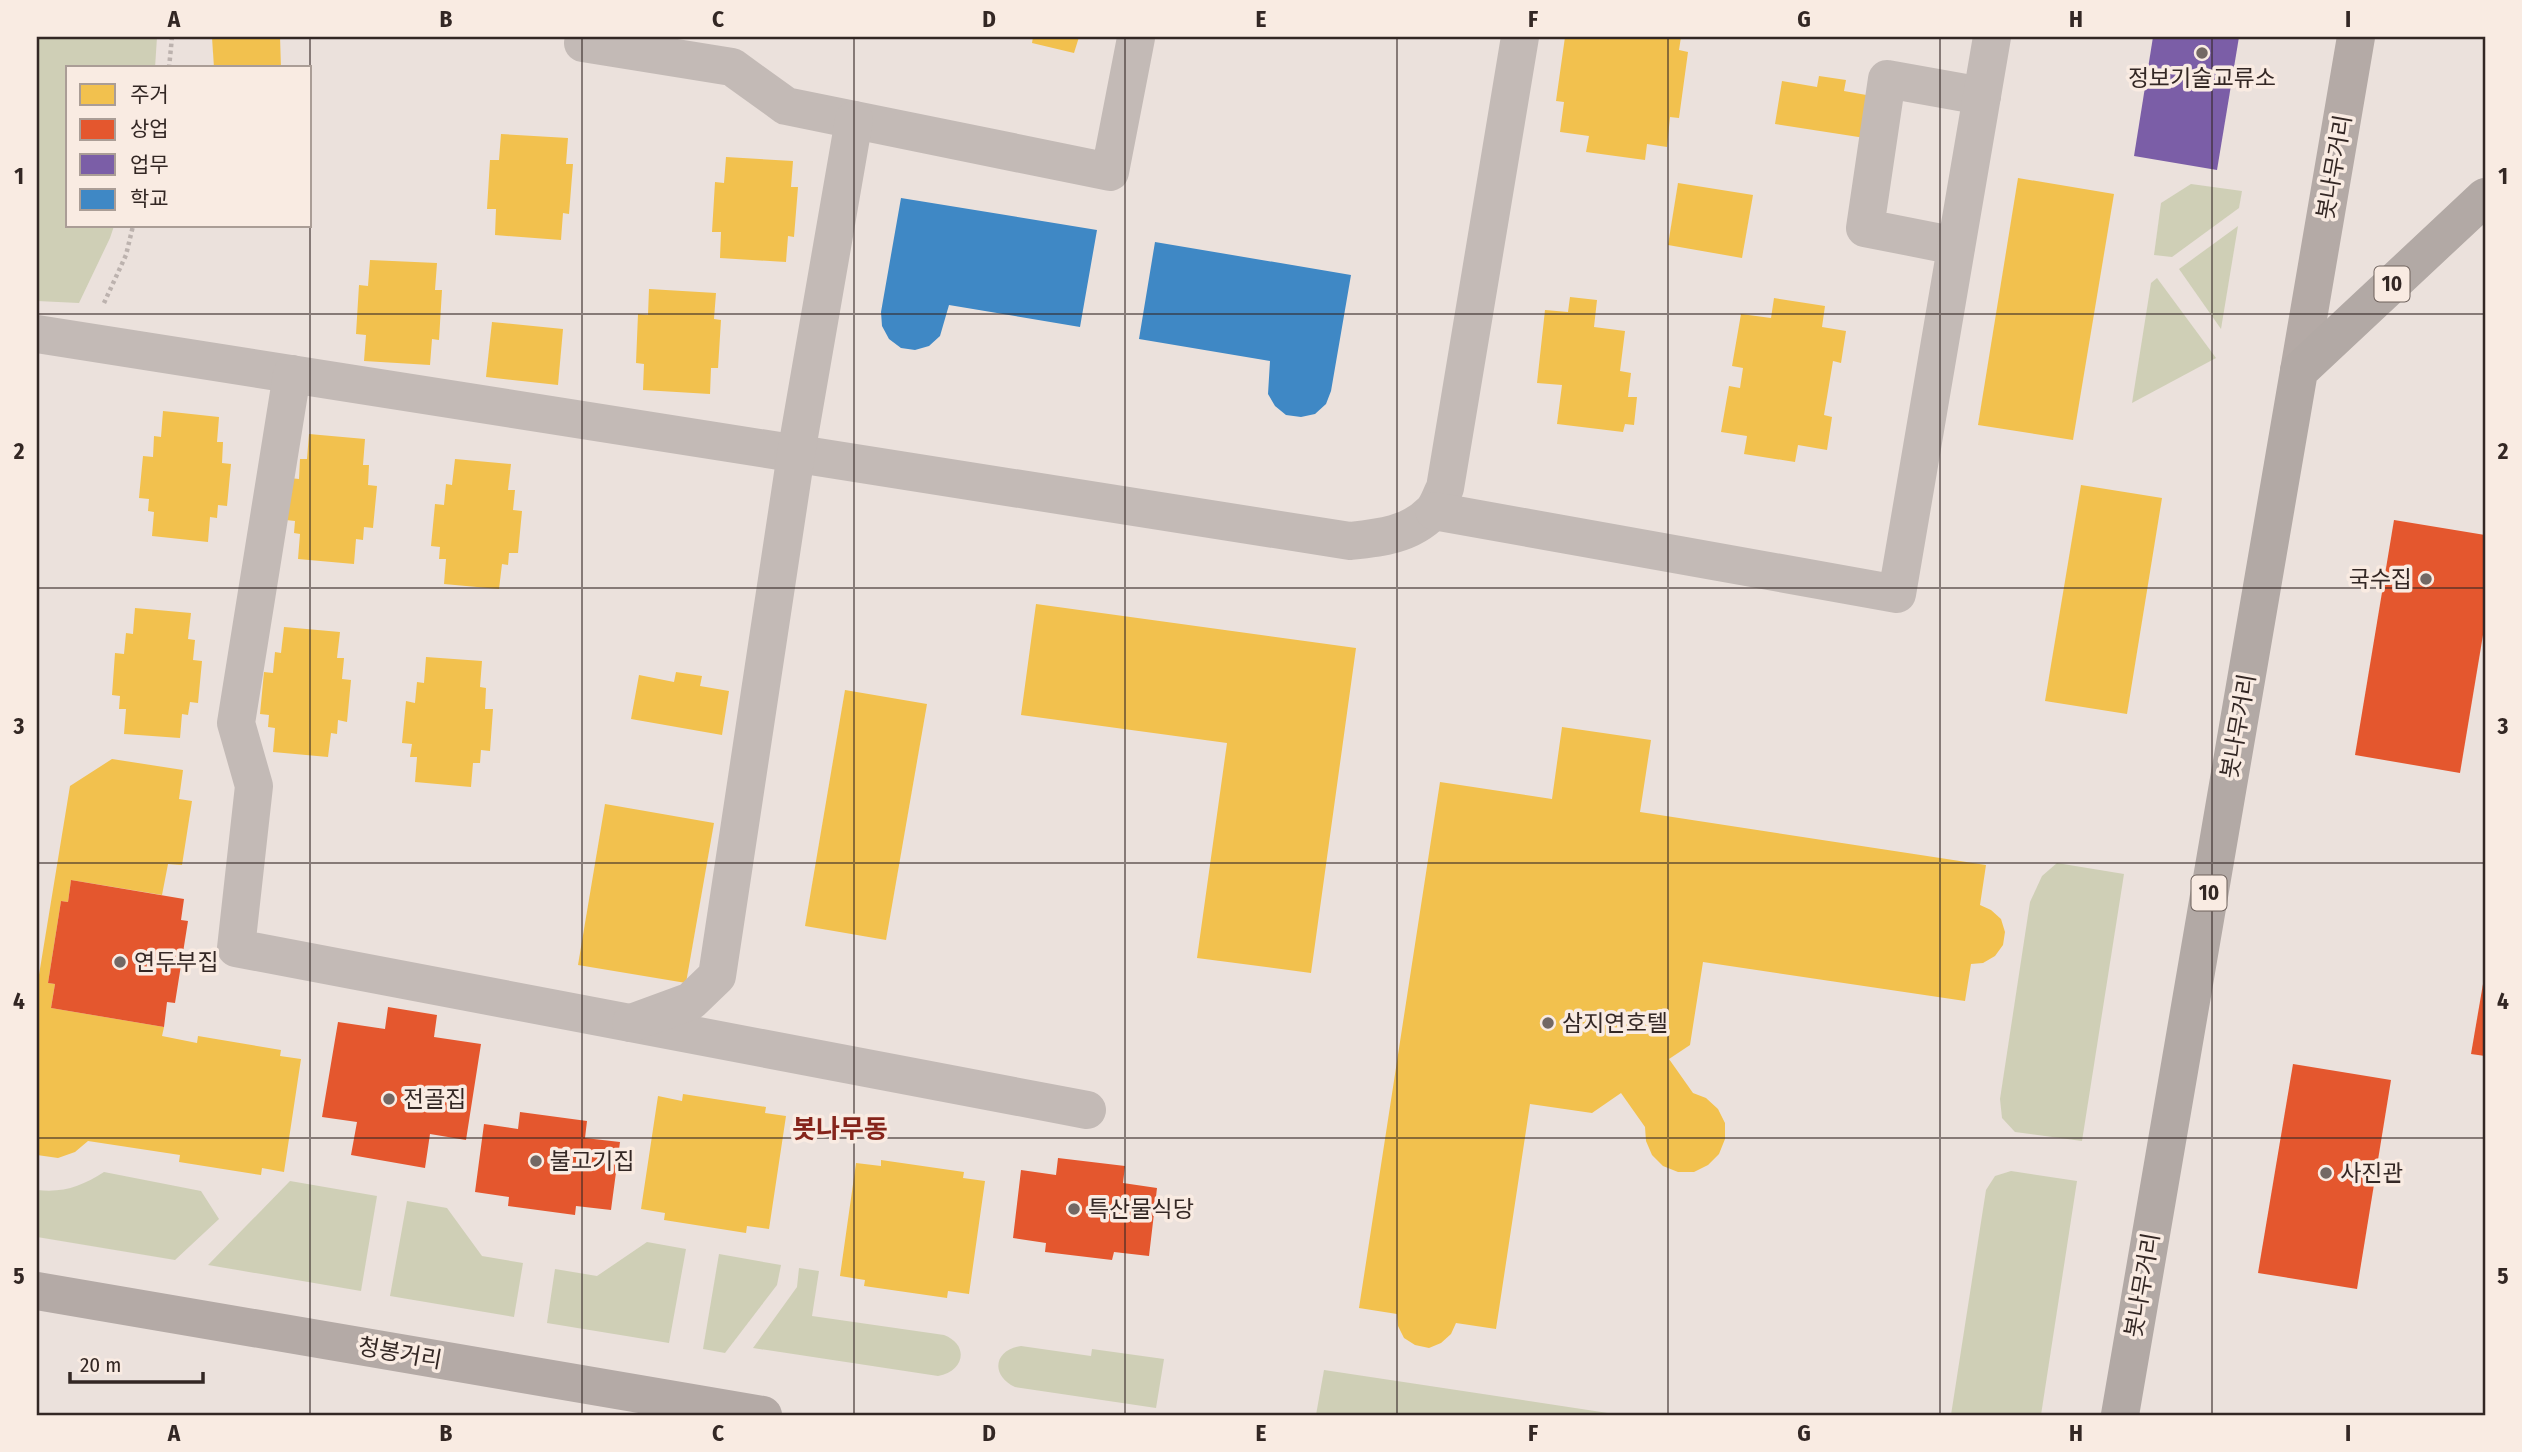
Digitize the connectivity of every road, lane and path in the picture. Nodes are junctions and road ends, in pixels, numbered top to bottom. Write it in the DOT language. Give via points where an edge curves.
graph roads {
  1 [pos="172,37"];
  2 [pos="1520,37"];
  3 [pos="1992,37"];
  4 [pos="2356,37"];
  5 [pos="1136,38"];
  6 [pos="583,43"];
  7 [pos="169,66"];
  8 [pos="1982,96"];
  9 [pos="854,120"];
  10 [pos="2485,197"];
  11 [pos="133,228"];
  12 [pos="1956,246"];
  13 [pos="37,334"];
  14 [pos="87,342"];
  15 [pos="2299,371"];
  16 [pos="292,374"];
  17 [pos="796,453"];
  18 [pos="1434,511"];
  19 [pos="631,1023"];
  20 [pos="1087,1110"];
  21 [pos="37,1291"];
  22 [pos="762,1415"];
  23 [pos="2120,1415"];
  1 -- 7 [label="path"];
  2 -- 18 [label="street" via="1445,488"];
  3 -- 8 [label="street"];
  4 -- 15 [label="street, 봇나무거리"];
  5 -- 9 [label="street" via="1110,172"];
  6 -- 9 [label="street" via="733,67 786,106"];
  8 -- 12 [label="street"];
  8 -- 12 [label="street" via="1887,79 1865,228"];
  9 -- 17 [label="street"];
  10 -- 15 [label="main road, 10"];
  11 -- 14 [label="path" via="126,255"];
  12 -- 18 [label="street" via="1897,594"];
  13 -- 14 [label="street"];
  14 -- 16 [label="street"];
  15 -- 23 [label="main road, 봇나무거리 / 10"];
  16 -- 17 [label="street"];
  16 -- 19 [label="street" via="236,723 254,786 236,948"];
  17 -- 18 [label="street" via="1350,541 1390,536"];
  17 -- 19 [label="street" via="717,976 691,1001"];
  19 -- 20 [label="street"];
  21 -- 22 [label="street, 청봉거리"];
}
